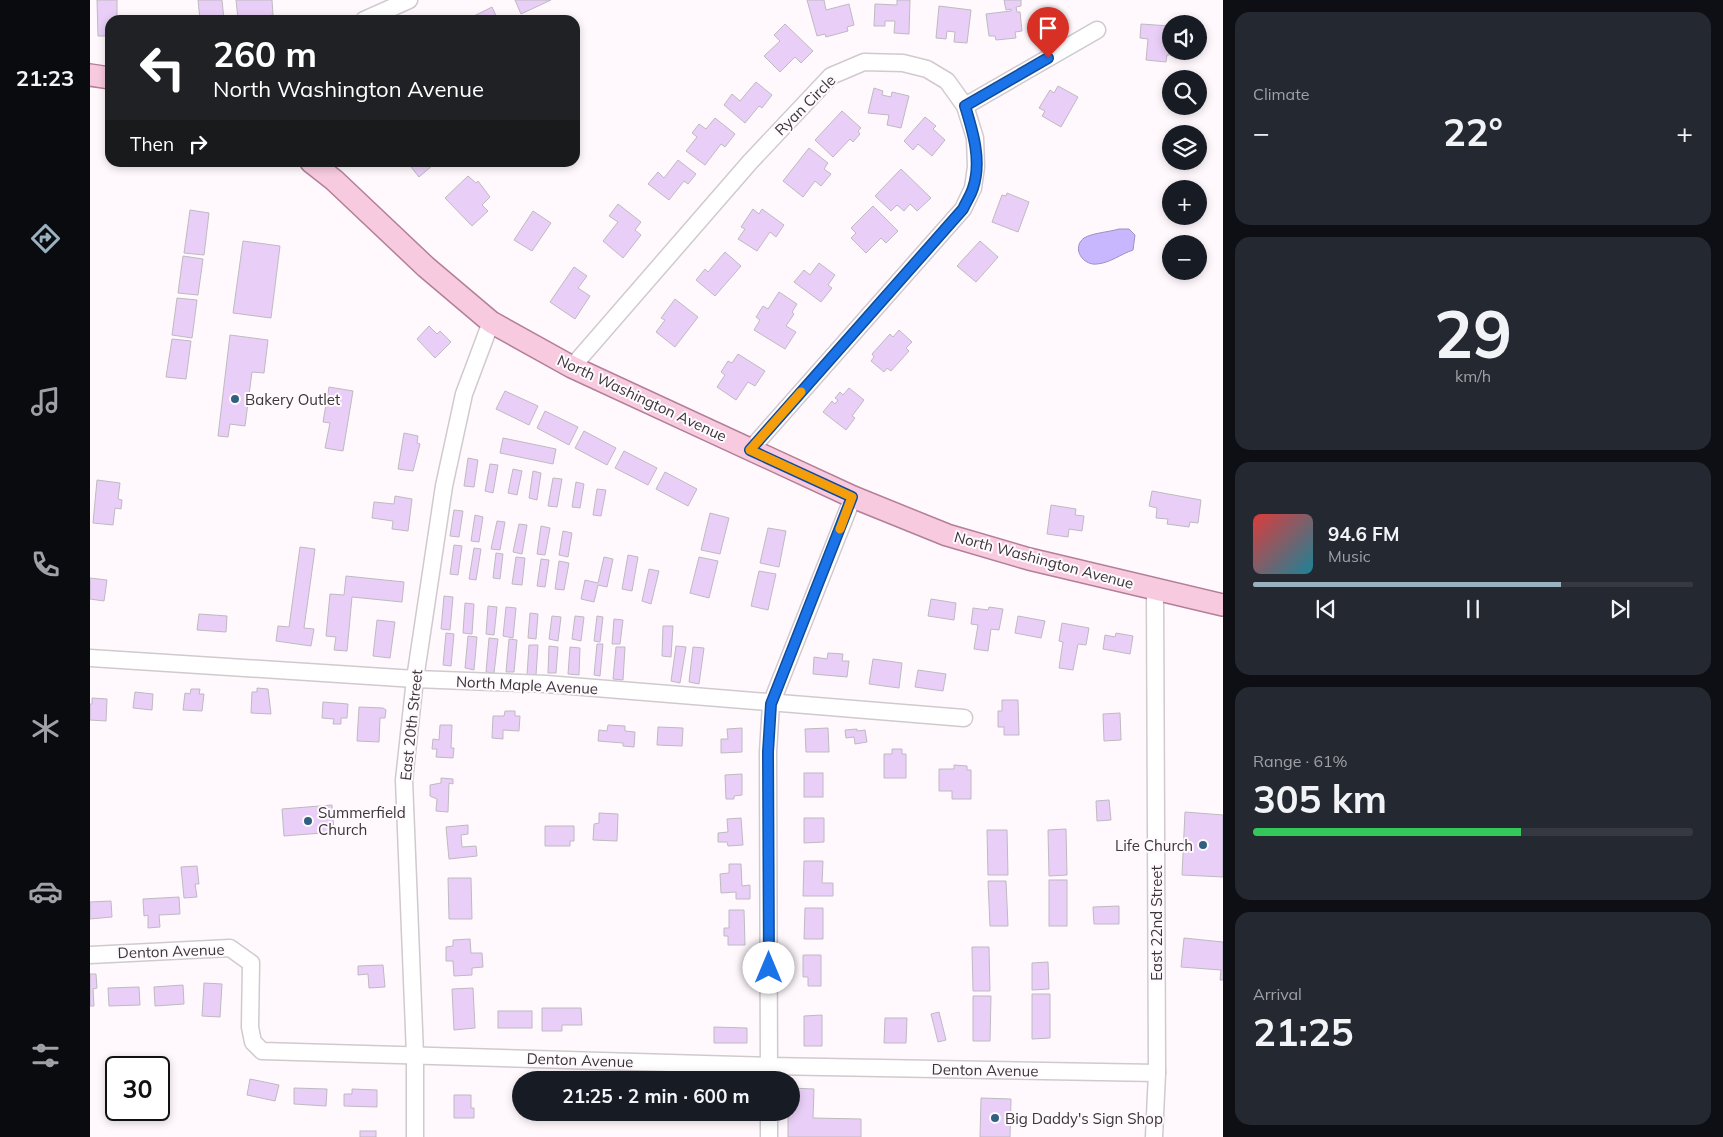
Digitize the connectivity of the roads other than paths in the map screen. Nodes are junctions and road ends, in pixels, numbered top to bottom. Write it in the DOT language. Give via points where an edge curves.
graph roads {
  1 [pos="409,0"];
  2 [pos="375,15"];
  3 [pos="1097,30"];
  4 [pos="90,75"];
  5 [pos="105,77"];
  6 [pos="965,106"];
  7 [pos="317,167"];
  8 [pos="491,322"];
  9 [pos="572,367"];
  10 [pos="750,450"];
  11 [pos="852,497"];
  12 [pos="1155,589"];
  13 [pos="1223,606"];
  14 [pos="90,658"];
  15 [pos="415,679"];
  16 [pos="771,704"];
  17 [pos="964,718"];
  18 [pos="90,955"];
  19 [pos="416,1055"];
  20 [pos="730,1071"];
  21 [pos="769,1071"];
  22 [pos="800,1073"];
  23 [pos="1157,1073"];
  24 [pos="769,1121"];
  25 [pos="415,1137"];
  26 [pos="769,1137"];
  27 [pos="1154,1137"];
  1 -- 2 [label="street"];
  3 -- 6 [label="street"];
  4 -- 5 [label="main road"];
  6 -- 9 [label="street, Ryan Circle" via="947,81 927,69 903,63 864,62 831,76 750,162"];
  6 -- 10 [label="street, Ryan Circle" via="975,138 976,167 973,188 963,209"];
  7 -- 8 [label="main road, North Washington Avenue"];
  8 -- 9 [label="main road, North Washington Avenue"];
  8 -- 15 [label="street, East 20th Street" via="464,394 444,486"];
  9 -- 10 [label="main road, North Washington Avenue"];
  10 -- 11 [label="main road, North Washington Avenue"];
  11 -- 12 [label="main road, North Washington Avenue" via="956,538"];
  11 -- 16 [label="street"];
  12 -- 13 [label="main road, North Washington Avenue"];
  12 -- 23 [label="street, East 22nd Street"];
  14 -- 15 [label="street, North Maple Avenue"];
  15 -- 16 [label="street, North Maple Avenue" via="546,684"];
  15 -- 19 [label="street, East 20th Street" via="404,780"];
  16 -- 17 [label="street, North Maple Avenue"];
  16 -- 21 [label="street" via="768,752"];
  18 -- 19 [label="street, Denton Avenue" via="230,948 251,963 250,1027 253,1042 262,1051"];
  19 -- 20 [label="street, Denton Avenue"];
  19 -- 25 [label="street, East 20th Street"];
  22 -- 23 [label="street, Denton Avenue"];
  23 -- 27 [label="street, East 22nd Street"];
  24 -- 26 [label="street"];
}
